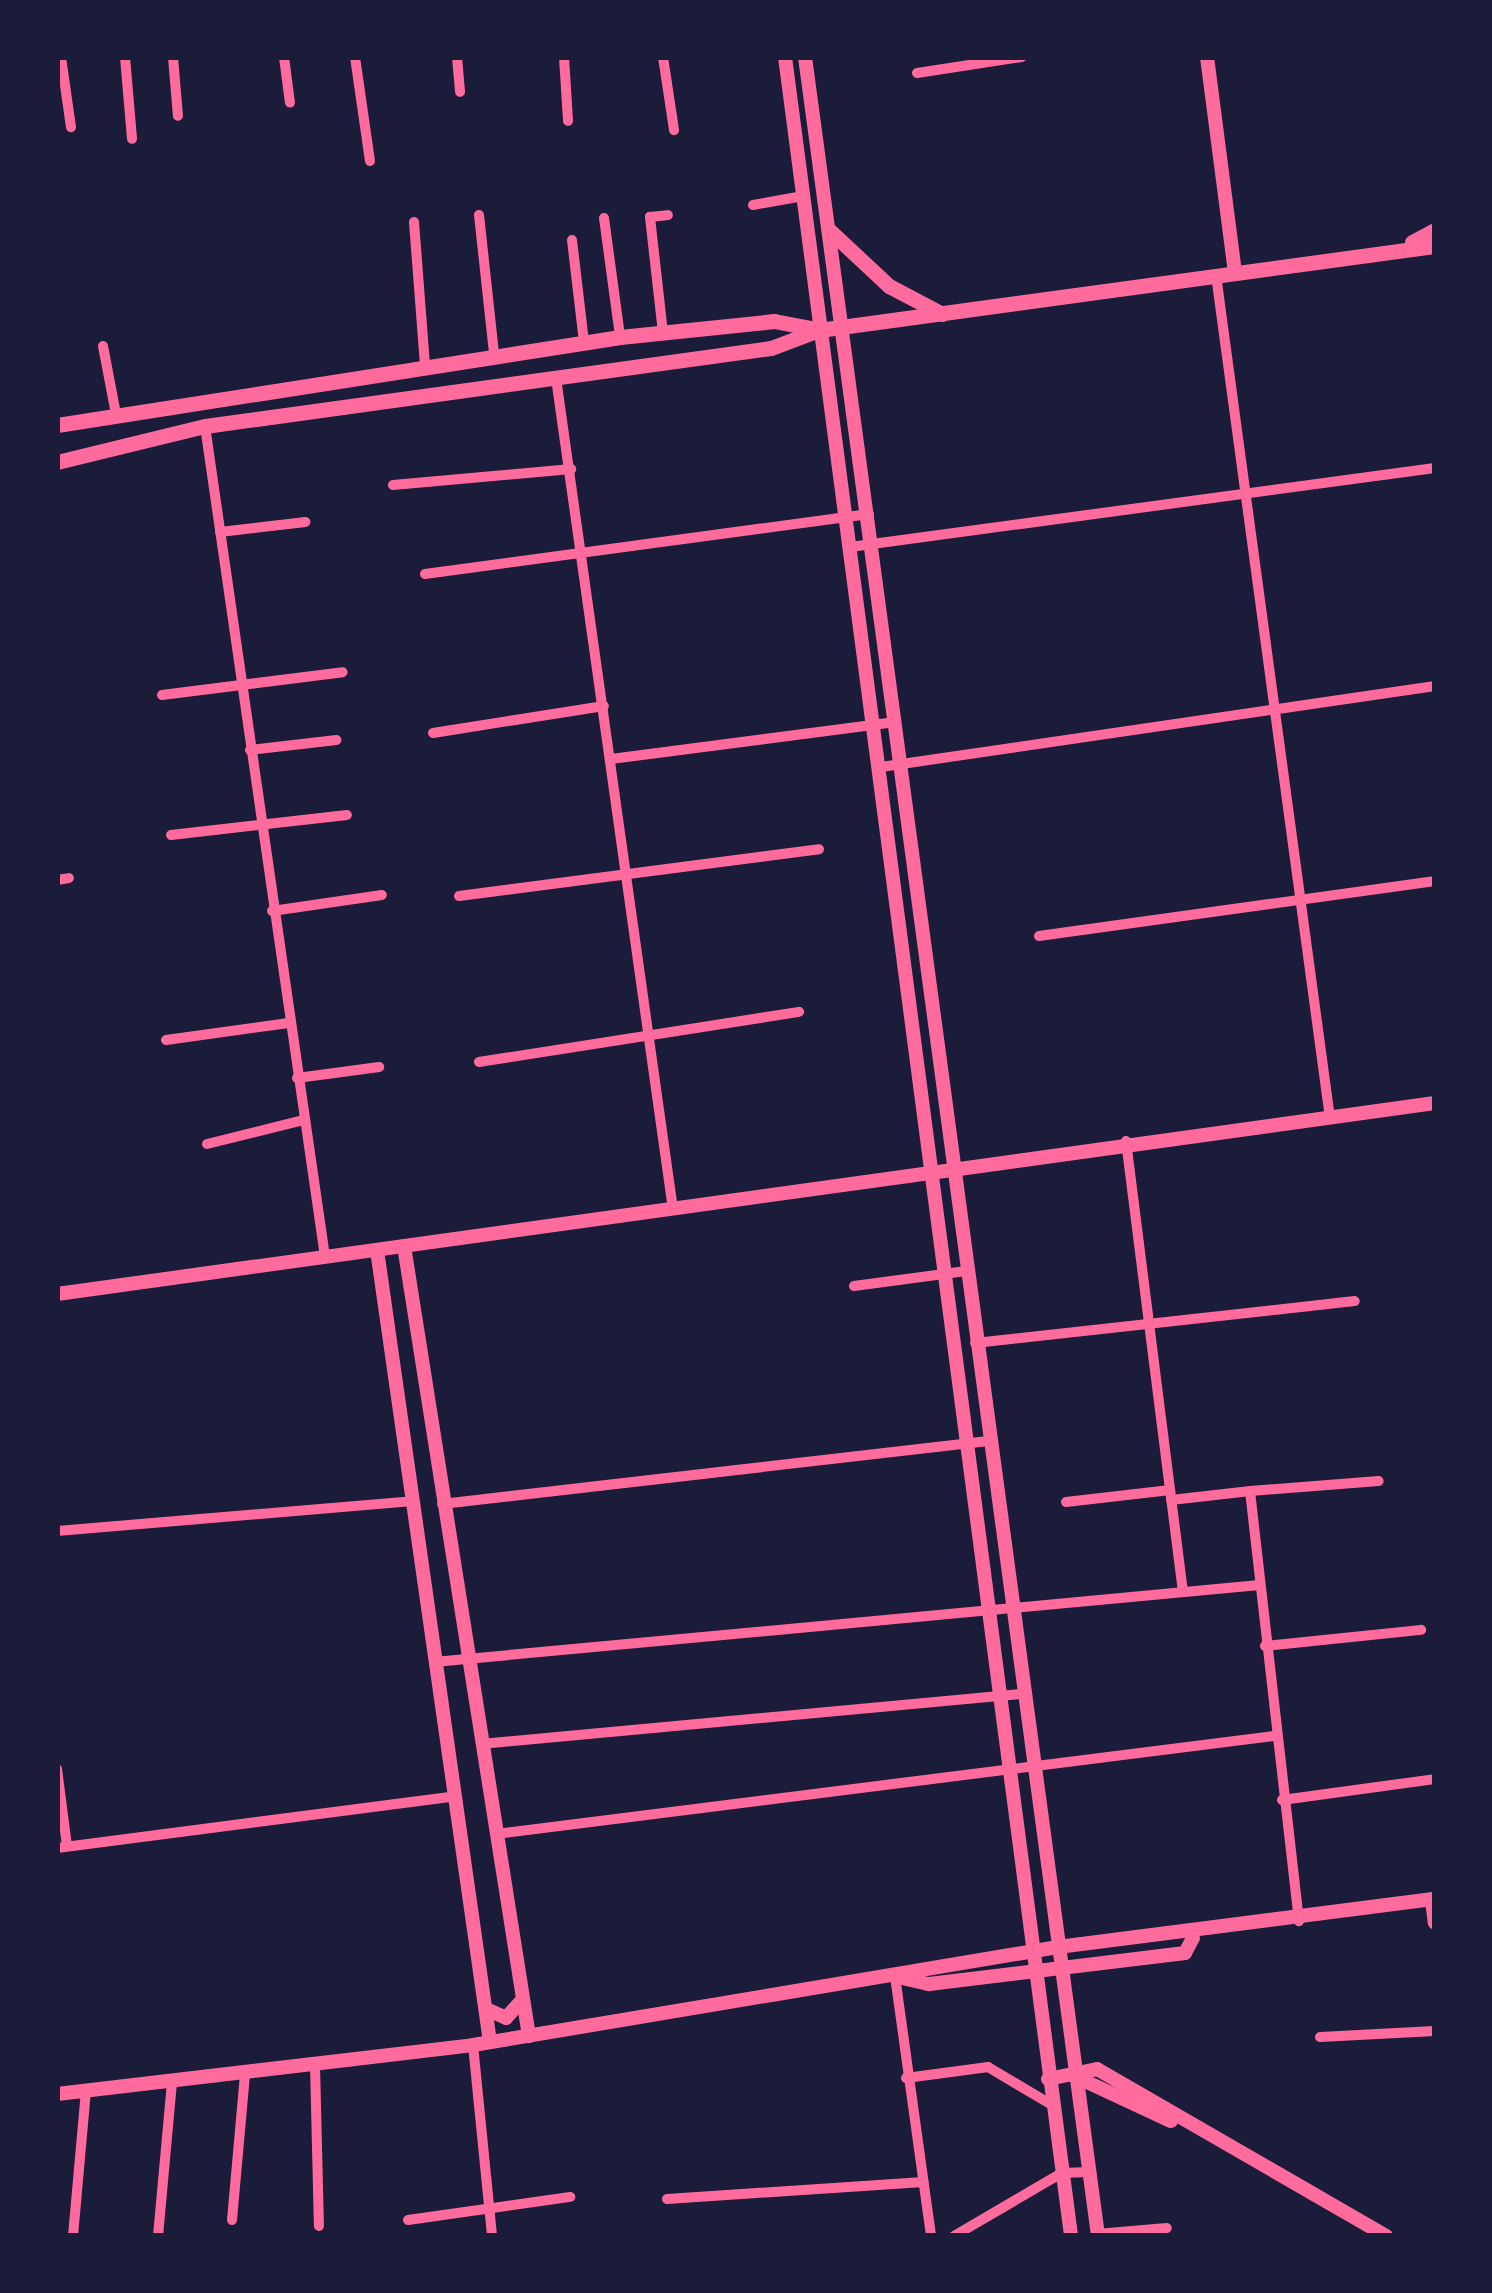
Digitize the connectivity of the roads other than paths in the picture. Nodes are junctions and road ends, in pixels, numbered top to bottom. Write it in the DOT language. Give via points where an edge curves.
graph roads {
  1 [pos="62,57"];
  2 [pos="125,57"];
  3 [pos="173,57"];
  4 [pos="284,57"];
  5 [pos="355,57"];
  6 [pos="457,57"];
  7 [pos="564,57"];
  8 [pos="663,57"];
  9 [pos="785,57"];
  10 [pos="805,57"];
  11 [pos="1022,57"];
  12 [pos="1207,57"];
  13 [pos="917,73"];
  14 [pos="460,92"];
  15 [pos="290,103"];
  16 [pos="178,116"];
  17 [pos="568,122"];
  18 [pos="71,127"];
  19 [pos="674,130"];
  20 [pos="132,139"];
  21 [pos="370,161"];
  22 [pos="803,196"];
  23 [pos="753,205"];
  24 [pos="479,215"];
  25 [pos="668,215"];
  26 [pos="604,218"];
  27 [pos="414,222"];
  28 [pos="830,230"];
  29 [pos="1435,230"];
  30 [pos="572,240"];
  31 [pos="1412,242"];
  32 [pos="1435,246"];
  33 [pos="1235,272"];
  34 [pos="1216,275"];
  35 [pos="944,315"];
  36 [pos="843,327"];
  37 [pos="819,330"];
  38 [pos="663,333"];
  39 [pos="620,337"];
  40 [pos="584,342"];
  41 [pos="103,346"];
  42 [pos="494,354"];
  43 [pos="425,364"];
  44 [pos="556,378"];
  45 [pos="115,409"];
  46 [pos="57,425"];
  47 [pos="206,426"];
  48 [pos="57,462"];
  49 [pos="1435,468"];
  50 [pos="571,469"];
  51 [pos="393,485"];
  52 [pos="1246,491"];
  53 [pos="869,514"];
  54 [pos="846,518"];
  55 [pos="305,522"];
  56 [pos="220,532"];
  57 [pos="873,544"];
  58 [pos="850,547"];
  59 [pos="582,550"];
  60 [pos="425,574"];
  61 [pos="343,672"];
  62 [pos="241,681"];
  63 [pos="1435,686"];
  64 [pos="162,695"];
  65 [pos="604,706"];
  66 [pos="1277,713"];
  67 [pos="896,722"];
  68 [pos="875,724"];
  69 [pos="433,733"];
  70 [pos="336,740"];
  71 [pos="250,751"];
  72 [pos="611,759"];
  73 [pos="901,764"];
  74 [pos="880,767"];
  75 [pos="347,815"];
  76 [pos="260,825"];
  77 [pos="171,835"];
  78 [pos="819,849"];
  79 [pos="627,871"];
  80 [pos="1435,880"];
  81 [pos="382,896"];
  82 [pos="459,896"];
  83 [pos="1302,903"];
  84 [pos="272,911"];
  85 [pos="1039,936"];
  86 [pos="799,1012"];
  87 [pos="289,1024"];
  88 [pos="650,1035"];
  89 [pos="166,1040"];
  90 [pos="479,1062"];
  91 [pos="379,1067"];
  92 [pos="297,1078"];
  93 [pos="1435,1103"];
  94 [pos="1330,1118"];
  95 [pos="304,1120"];
  96 [pos="1126,1141"];
  97 [pos="207,1144"];
  98 [pos="952,1171"];
  99 [pos="928,1174"];
  100 [pos="674,1209"];
  101 [pos="404,1246"];
  102 [pos="377,1250"];
  103 [pos="325,1257"];
  104 [pos="966,1271"];
  105 [pos="942,1276"];
  106 [pos="410,1279"];
  107 [pos="854,1286"];
  108 [pos="381,1287"];
  109 [pos="57,1294"];
  110 [pos="1354,1300"];
  111 [pos="1150,1327"];
  112 [pos="975,1343"];
  113 [pos="988,1441"];
  114 [pos="966,1443"];
  115 [pos="1379,1481"];
  116 [pos="1250,1491"];
  117 [pos="1171,1495"];
  118 [pos="413,1501"];
  119 [pos="1066,1502"];
  120 [pos="442,1504"];
  121 [pos="57,1531"];
  122 [pos="1259,1585"];
  123 [pos="1183,1590"];
  124 [pos="1009,1602"];
  125 [pos="983,1606"];
  126 [pos="1421,1630"];
  127 [pos="1265,1646"];
  128 [pos="465,1658"];
  129 [pos="434,1662"];
  130 [pos="1021,1694"];
  131 [pos="995,1696"];
  132 [pos="1274,1736"];
  133 [pos="477,1744"];
  134 [pos="1030,1768"];
  135 [pos="57,1769"];
  136 [pos="1005,1771"];
  137 [pos="1435,1779"];
  138 [pos="452,1797"];
  139 [pos="1282,1800"];
  140 [pos="496,1834"];
  141 [pos="62,1847"];
  142 [pos="1433,1899"];
  143 [pos="1298,1921"];
  144 [pos="1435,1923"];
  145 [pos="1193,1938"];
  146 [pos="1058,1947"];
  147 [pos="1029,1952"];
  148 [pos="1060,1965"];
  149 [pos="1031,1970"];
  150 [pos="895,1976"];
  151 [pos="522,1995"];
  152 [pos="483,2002"];
  153 [pos="1435,2031"];
  154 [pos="530,2036"];
  155 [pos="1320,2037"];
  156 [pos="490,2042"];
  157 [pos="472,2045"];
  158 [pos="315,2065"];
  159 [pos="244,2073"];
  160 [pos="1074,2076"];
  161 [pos="906,2078"];
  162 [pos="1048,2079"];
  163 [pos="172,2081"];
  164 [pos="86,2090"];
  165 [pos="57,2094"];
  166 [pos="1052,2105"];
  167 [pos="1089,2172"];
  168 [pos="1062,2173"];
  169 [pos="923,2182"];
  170 [pos="570,2197"];
  171 [pos="667,2199"];
  172 [pos="489,2210"];
  173 [pos="232,2220"];
  174 [pos="408,2220"];
  175 [pos="319,2226"];
  176 [pos="1167,2228"];
  177 [pos="1098,2235"];
  178 [pos="73,2236"];
  179 [pos="158,2236"];
  180 [pos="492,2236"];
  181 [pos="931,2236"];
  182 [pos="954,2236"];
  183 [pos="1071,2236"];
  184 [pos="1386,2236"];
  1 -- 18 [label="street"];
  2 -- 20 [label="street"];
  3 -- 16 [label="street"];
  4 -- 15 [label="street"];
  5 -- 21 [label="street"];
  6 -- 14 [label="street"];
  7 -- 17 [label="street"];
  8 -- 19 [label="street"];
  9 -- 22 [label="street"];
  10 -- 28 [label="street"];
  11 -- 13 [label="street"];
  12 -- 33 [label="street"];
  22 -- 23 [label="street"];
  22 -- 37 [label="street"];
  24 -- 42 [label="street"];
  25 -- 38 [label="street" via="650,217"];
  26 -- 39 [label="street"];
  27 -- 43 [label="street"];
  28 -- 35 [label="main road" via="889,286"];
  28 -- 36 [label="street"];
  29 -- 31 [label="main road"];
  30 -- 40 [label="street"];
  31 -- 32 [label="main road"];
  31 -- 33 [label="main road"];
  33 -- 34 [label="main road"];
  34 -- 35 [label="main road"];
  34 -- 52 [label="street"];
  35 -- 36 [label="main road"];
  36 -- 37 [label="main road"];
  36 -- 53 [label="street"];
  37 -- 38 [label="main road" via="774,321"];
  37 -- 44 [label="main road" via="771,348"];
  37 -- 54 [label="street"];
  38 -- 39 [label="main road"];
  39 -- 40 [label="main road"];
  40 -- 42 [label="main road"];
  41 -- 45 [label="street"];
  42 -- 43 [label="main road"];
  43 -- 45 [label="main road"];
  44 -- 47 [label="main road"];
  44 -- 50 [label="street"];
  45 -- 46 [label="main road"];
  47 -- 48 [label="main road"];
  47 -- 56 [label="street"];
  49 -- 52 [label="street"];
  50 -- 51 [label="street"];
  50 -- 59 [label="street"];
  52 -- 57 [label="street"];
  52 -- 66 [label="street"];
  53 -- 54 [label="street"];
  53 -- 57 [label="street"];
  54 -- 58 [label="street"];
  54 -- 59 [label="street"];
  55 -- 56 [label="street"];
  56 -- 62 [label="street"];
  57 -- 58 [label="street"];
  57 -- 67 [label="street"];
  58 -- 68 [label="street"];
  59 -- 60 [label="street"];
  59 -- 65 [label="street"];
  61 -- 62 [label="street"];
  62 -- 64 [label="street"];
  62 -- 71 [label="street"];
  63 -- 66 [label="street"];
  65 -- 69 [label="street"];
  65 -- 72 [label="street"];
  66 -- 73 [label="street"];
  66 -- 83 [label="street"];
  67 -- 68 [label="street"];
  67 -- 73 [label="street"];
  68 -- 72 [label="street"];
  68 -- 74 [label="street"];
  70 -- 71 [label="street"];
  71 -- 76 [label="street"];
  72 -- 79 [label="street"];
  73 -- 74 [label="street"];
  73 -- 98 [label="street"];
  74 -- 99 [label="street"];
  75 -- 76 [label="street"];
  76 -- 77 [label="street"];
  76 -- 84 [label="street"];
  78 -- 79 [label="street"];
  79 -- 82 [label="street"];
  79 -- 88 [label="street"];
  80 -- 83 [label="street"];
  81 -- 84 [label="street"];
  83 -- 85 [label="street"];
  83 -- 94 [label="street"];
  84 -- 87 [label="street"];
  86 -- 88 [label="street"];
  87 -- 89 [label="street"];
  87 -- 92 [label="street"];
  88 -- 90 [label="street"];
  88 -- 100 [label="street"];
  91 -- 92 [label="street"];
  92 -- 95 [label="street"];
  93 -- 94 [label="street"];
  94 -- 96 [label="street"];
  95 -- 97 [label="street"];
  95 -- 103 [label="street"];
  96 -- 98 [label="street"];
  96 -- 111 [label="street"];
  98 -- 99 [label="street"];
  98 -- 104 [label="street"];
  99 -- 100 [label="street"];
  99 -- 105 [label="street"];
  100 -- 101 [label="street"];
  101 -- 102 [label="street"];
  101 -- 106 [label="street"];
  102 -- 103 [label="street"];
  102 -- 108 [label="street"];
  103 -- 109 [label="street"];
  104 -- 105 [label="street"];
  104 -- 112 [label="street"];
  105 -- 107 [label="street"];
  105 -- 114 [label="street"];
  106 -- 108 [label="street" via="391,1269"];
  106 -- 120 [label="street"];
  108 -- 118 [label="street"];
  110 -- 111 [label="street"];
  111 -- 112 [label="street"];
  111 -- 117 [label="street"];
  112 -- 113 [label="street"];
  113 -- 114 [label="street"];
  113 -- 124 [label="street"];
  114 -- 120 [label="street"];
  114 -- 125 [label="street"];
  115 -- 116 [label="street"];
  116 -- 117 [label="street"];
  116 -- 122 [label="street"];
  117 -- 119 [label="street"];
  117 -- 123 [label="street"];
  118 -- 121 [label="street" via="118,1534"];
  118 -- 129 [label="street"];
  120 -- 128 [label="street"];
  122 -- 123 [label="street"];
  122 -- 127 [label="street"];
  123 -- 124 [label="street"];
  124 -- 125 [label="street"];
  124 -- 130 [label="street"];
  125 -- 128 [label="street"];
  125 -- 131 [label="street"];
  126 -- 127 [label="street"];
  127 -- 132 [label="street"];
  128 -- 129 [label="street"];
  128 -- 133 [label="street"];
  129 -- 138 [label="street"];
  130 -- 131 [label="street"];
  130 -- 134 [label="street"];
  131 -- 133 [label="street"];
  131 -- 136 [label="street"];
  132 -- 134 [label="street"];
  132 -- 139 [label="street"];
  133 -- 140 [label="street"];
  134 -- 136 [label="street"];
  134 -- 146 [label="street"];
  135 -- 141 [label="street"];
  136 -- 140 [label="street"];
  136 -- 147 [label="street"];
  137 -- 139 [label="street"];
  138 -- 141 [label="street"];
  138 -- 152 [label="street"];
  139 -- 143 [label="street"];
  140 -- 151 [label="street"];
  142 -- 143 [label="street"];
  142 -- 144 [label="street"];
  143 -- 145 [label="street"];
  145 -- 146 [label="street"];
  145 -- 148 [label="street" via="1185,1953"];
  146 -- 147 [label="street"];
  146 -- 148 [label="street"];
  147 -- 149 [label="street"];
  147 -- 150 [label="street"];
  148 -- 149 [label="street"];
  148 -- 160 [label="street"];
  149 -- 150 [label="street" via="929,1984"];
  149 -- 162 [label="street"];
  150 -- 154 [label="street"];
  150 -- 161 [label="street"];
  151 -- 152 [label="street" via="506,2018"];
  151 -- 154 [label="street"];
  152 -- 156 [label="street"];
  153 -- 155 [label="street"];
  154 -- 156 [label="street"];
  156 -- 157 [label="street"];
  157 -- 158 [label="street"];
  157 -- 172 [label="street"];
  158 -- 159 [label="street"];
  158 -- 175 [label="street"];
  159 -- 163 [label="street"];
  159 -- 173 [label="street"];
  160 -- 162 [label="street"];
  160 -- 167 [label="street"];
  160 -- 184 [label="street" via="1097,2069"];
  161 -- 166 [label="street" via="988,2067"];
  161 -- 169 [label="street"];
  162 -- 166 [label="street"];
  163 -- 164 [label="street"];
  163 -- 179 [label="street"];
  164 -- 165 [label="street"];
  164 -- 178 [label="street"];
  166 -- 168 [label="street"];
  167 -- 168 [label="street"];
  167 -- 177 [label="street"];
  168 -- 182 [label="street"];
  168 -- 183 [label="street"];
  169 -- 171 [label="street"];
  169 -- 181 [label="street"];
  170 -- 172 [label="street"];
  172 -- 174 [label="street"];
  172 -- 180 [label="street"];
  176 -- 177 [label="street"];
}
